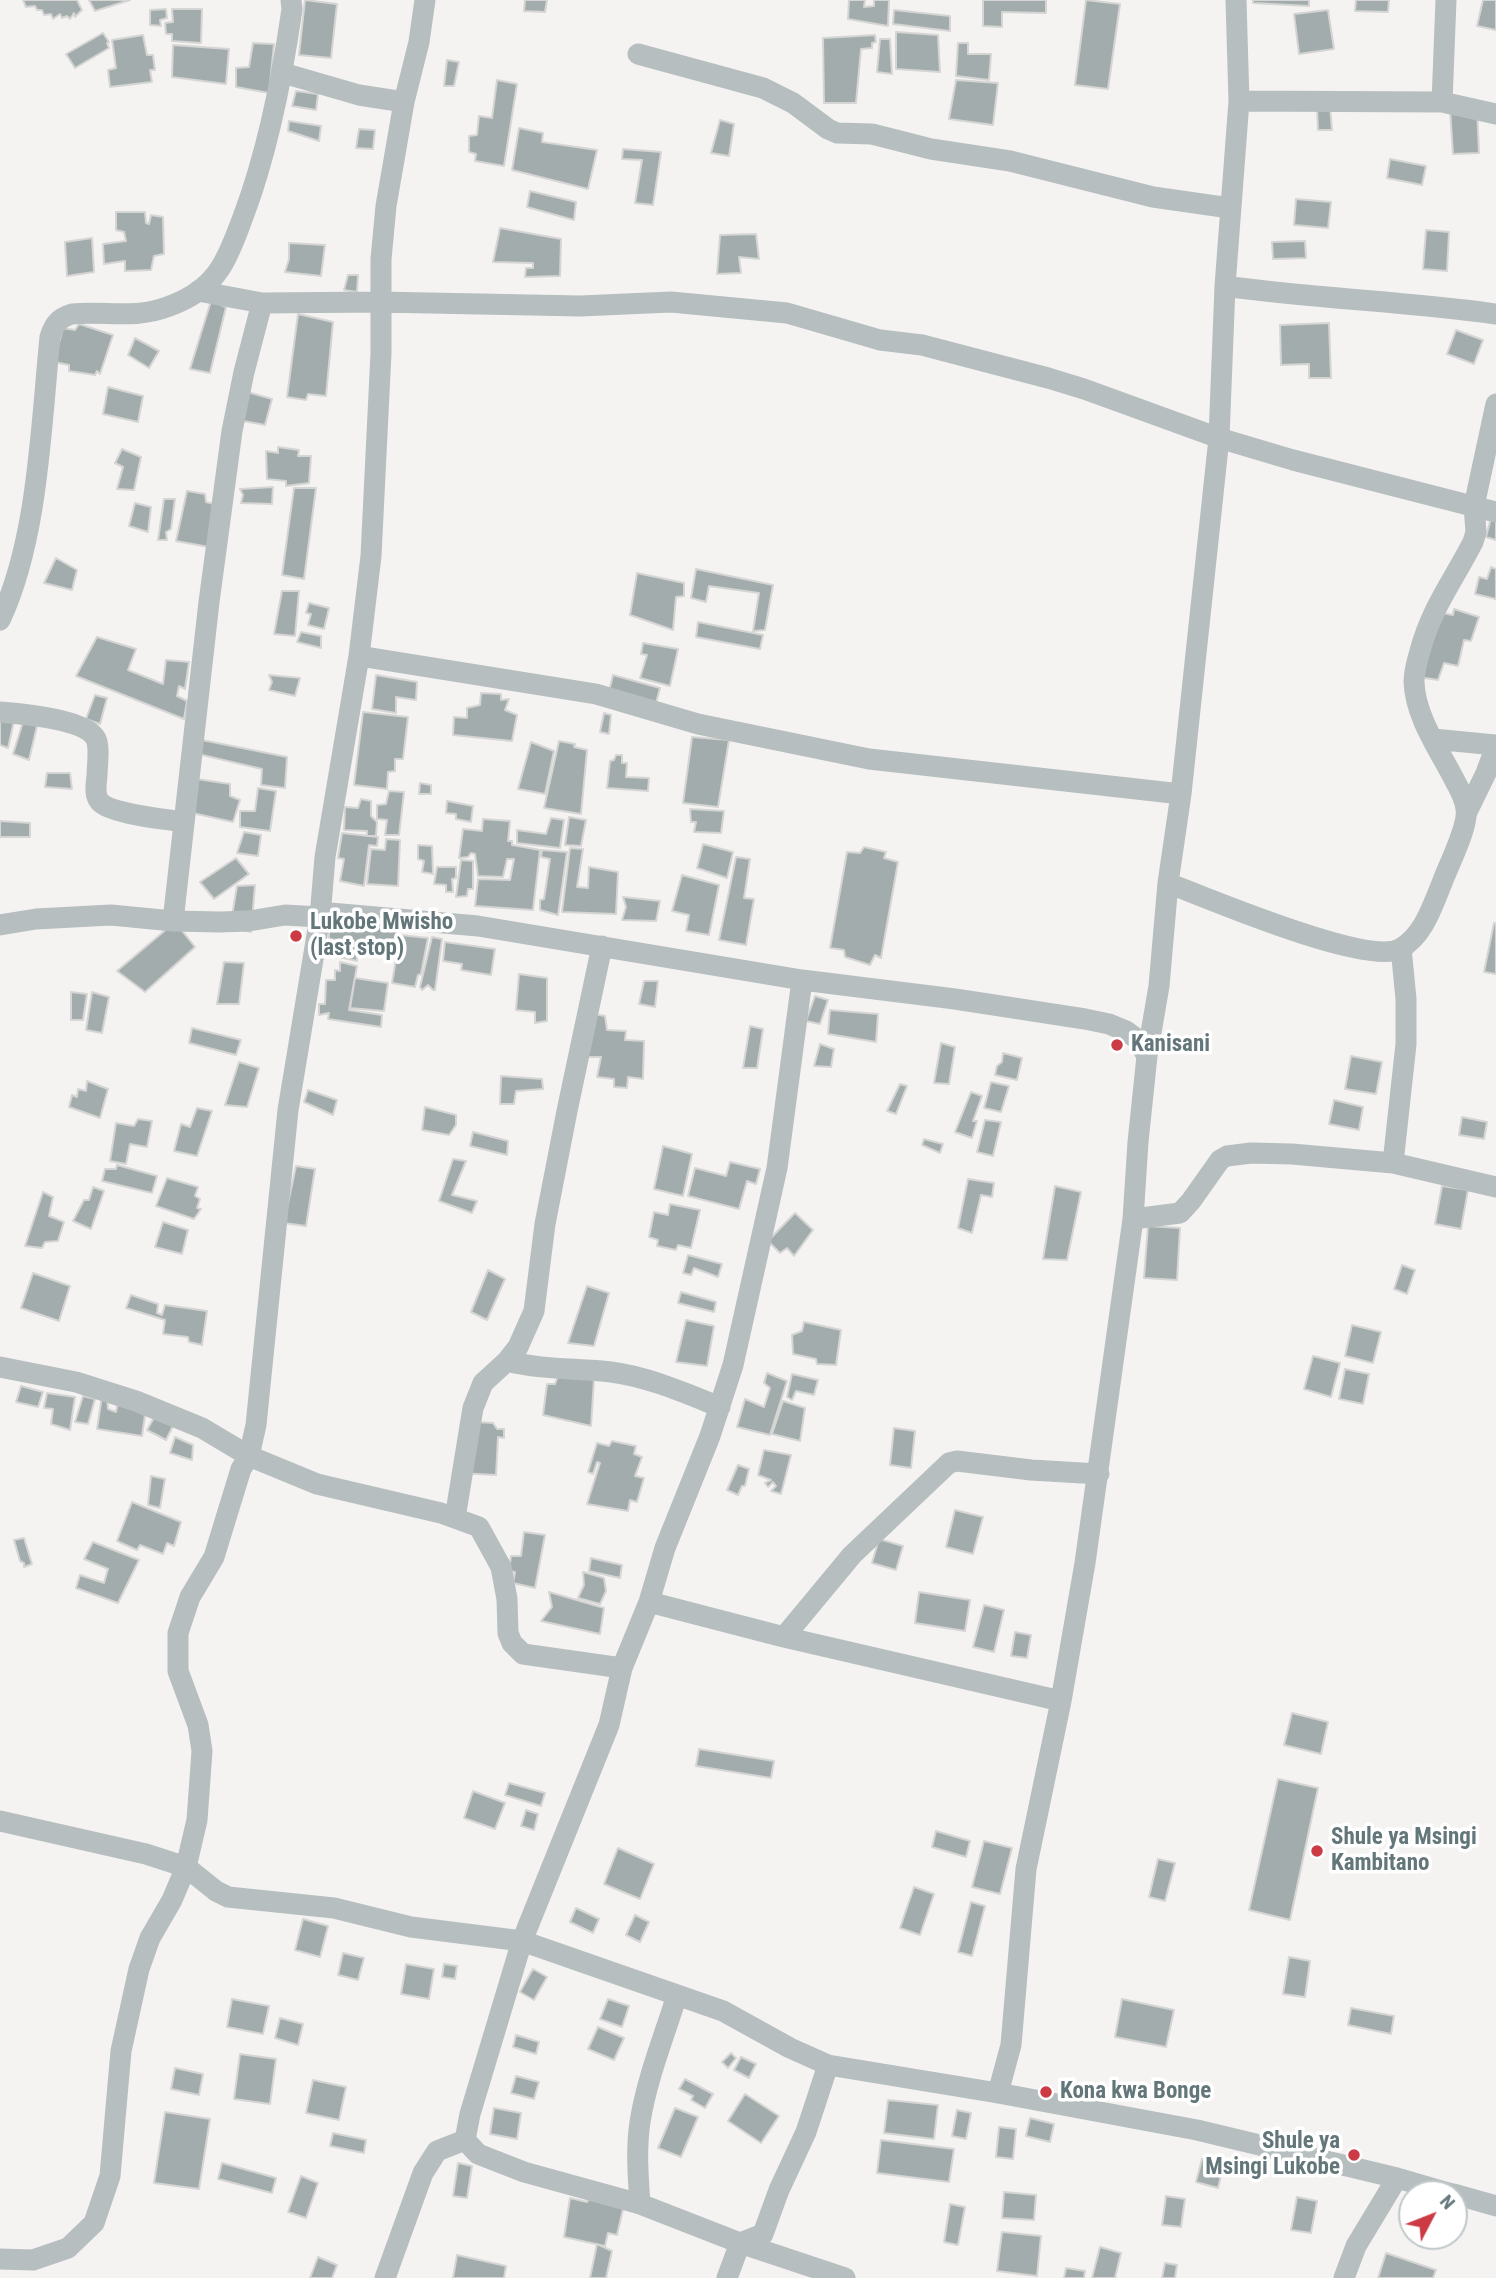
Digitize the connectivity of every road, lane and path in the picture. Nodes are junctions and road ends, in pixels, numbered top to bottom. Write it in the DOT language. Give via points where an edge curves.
graph roads {
  1 [pos="291,0"];
  2 [pos="425,0"];
  3 [pos="1237,0"];
  4 [pos="1446,0"];
  5 [pos="638,54"];
  6 [pos="283,74"];
  7 [pos="1239,101"];
  8 [pos="404,102"];
  9 [pos="1442,102"];
  10 [pos="1496,114"];
  11 [pos="1230,208"];
  12 [pos="1225,286"];
  13 [pos="198,291"];
  14 [pos="379,302"];
  15 [pos="262,303"];
  16 [pos="1496,314"];
  17 [pos="1496,404"];
  18 [pos="1219,438"];
  19 [pos="1474,506"];
  20 [pos="1496,512"];
  21 [pos="0,620"];
  22 [pos="359,656"];
  23 [pos="0,712"];
  24 [pos="1433,739"];
  25 [pos="1496,746"];
  26 [pos="1181,794"];
  27 [pos="1467,812"];
  28 [pos="183,822"];
  29 [pos="1168,883"];
  30 [pos="320,914"];
  31 [pos="173,921"];
  32 [pos="0,925"];
  33 [pos="602,946"];
  34 [pos="1401,948"];
  35 [pos="802,980"];
  36 [pos="1147,1056"];
  37 [pos="1393,1163"];
  38 [pos="1496,1187"];
  39 [pos="1133,1219"];
  40 [pos="507,1361"];
  41 [pos="0,1367"];
  42 [pos="720,1407"];
  43 [pos="249,1456"];
  44 [pos="1099,1474"];
  45 [pos="455,1518"];
  46 [pos="649,1602"];
  47 [pos="784,1637"];
  48 [pos="622,1668"];
  49 [pos="1061,1701"];
  50 [pos="0,1821"];
  51 [pos="186,1867"];
  52 [pos="522,1941"];
  53 [pos="677,1995"];
  54 [pos="828,2065"];
  55 [pos="998,2093"];
  56 [pos="465,2140"];
  57 [pos="1397,2178"];
  58 [pos="1404,2180"];
  59 [pos="1468,2198"];
  60 [pos="640,2204"];
  61 [pos="1496,2206"];
  62 [pos="740,2244"];
  63 [pos="0,2259"];
  64 [pos="386,2278"];
  65 [pos="727,2278"];
  66 [pos="845,2278"];
  67 [pos="1344,2278"];
  1 -- 6 [label="street"];
  2 -- 8 [label="street"];
  3 -- 7 [label="street"];
  4 -- 9 [label="street"];
  5 -- 11 [label="street" via="763,88 836,132 872,134 1010,161 1153,197"];
  6 -- 8 [label="street"];
  6 -- 13 [label="street" via="257,177 233,245 219,270"];
  7 -- 9 [label="street"];
  7 -- 11 [label="street"];
  8 -- 14 [label="street" via="386,206"];
  9 -- 10 [label="street"];
  11 -- 12 [label="street"];
  12 -- 16 [label="street"];
  12 -- 18 [label="street"];
  13 -- 15 [label="street"];
  13 -- 21 [label="street" via="166,308 140,314 72,314 53,327 29,521 15,582"];
  14 -- 15 [label="street"];
  14 -- 18 [label="street" via="580,306 671,302 787,313 880,340 922,345 1048,378"];
  14 -- 22 [label="street" via="381,353 371,556"];
  15 -- 28 [label="street" via="232,431"];
  17 -- 19 [label="street"];
  18 -- 19 [label="street"];
  18 -- 26 [label="street"];
  19 -- 20 [label="street"];
  19 -- 24 [label="street" via="1473,542 1434,610 1416,664 1415,693"];
  22 -- 26 [label="street" via="596,694 698,724 869,759"];
  22 -- 30 [label="street" via="325,857"];
  23 -- 28 [label="street" via="46,716 83,728 97,743 96,794 102,803"];
  24 -- 25 [label="street"];
  24 -- 27 [label="street"];
  25 -- 27 [label="street"];
  26 -- 29 [label="street"];
  27 -- 34 [label="street" via="1427,920"];
  28 -- 31 [label="street"];
  29 -- 34 [label="street" via="1316,938 1380,951"];
  29 -- 36 [label="street"];
  30 -- 31 [label="street" via="249,921"];
  30 -- 33 [label="street" via="478,926"];
  30 -- 43 [label="street" via="289,1111"];
  31 -- 32 [label="street" via="111,915"];
  33 -- 35 [label="street"];
  33 -- 40 [label="street" via="548,1211 534,1311"];
  34 -- 37 [label="street" via="1406,1044"];
  35 -- 36 [label="street" via="1109,1024 1134,1036"];
  35 -- 42 [label="street" via="777,1168 744,1323"];
  36 -- 39 [label="street"];
  37 -- 38 [label="street"];
  37 -- 39 [label="street" via="1292,1154 1227,1156 1212,1168 1180,1213"];
  39 -- 44 [label="street"];
  40 -- 42 [label="street" via="632,1376"];
  40 -- 45 [label="street" via="488,1377 472,1408"];
  41 -- 43 [label="street" via="76,1382 136,1401 202,1428"];
  42 -- 46 [label="street"];
  43 -- 45 [label="street" via="317,1484"];
  43 -- 51 [label="street" via="214,1557 190,1597 178,1633 178,1671 198,1725 202,1751 197,1820"];
  44 -- 47 [label="street" via="949,1463 852,1555"];
  44 -- 49 [label="street"];
  45 -- 48 [label="street" via="479,1527 500,1567 508,1633 523,1654"];
  46 -- 47 [label="street"];
  46 -- 48 [label="street"];
  47 -- 49 [label="street"];
  48 -- 52 [label="street" via="609,1725"];
  49 -- 55 [label="street" via="1026,1869 1011,2045"];
  50 -- 51 [label="street"];
  51 -- 52 [label="street" via="228,1897 334,1908 411,1927"];
  51 -- 63 [label="street" via="139,1969 121,2051 110,2176 94,2223 68,2248 33,2260"];
  52 -- 53 [label="street"];
  52 -- 56 [label="street"];
  53 -- 54 [label="street" via="723,2011"];
  53 -- 60 [label="street" via="641,2116"];
  54 -- 55 [label="street"];
  54 -- 62 [label="street" via="806,2132 763,2234"];
  55 -- 57 [label="street" via="1197,2130"];
  56 -- 60 [label="street" via="478,2154 524,2172"];
  56 -- 64 [label="street" via="437,2151 423,2173"];
  57 -- 58 [label="street"];
  57 -- 67 [label="street" via="1356,2246"];
  59 -- 61 [label="street"];
  60 -- 62 [label="street"];
  62 -- 65 [label="street"];
  62 -- 66 [label="street"];
}
